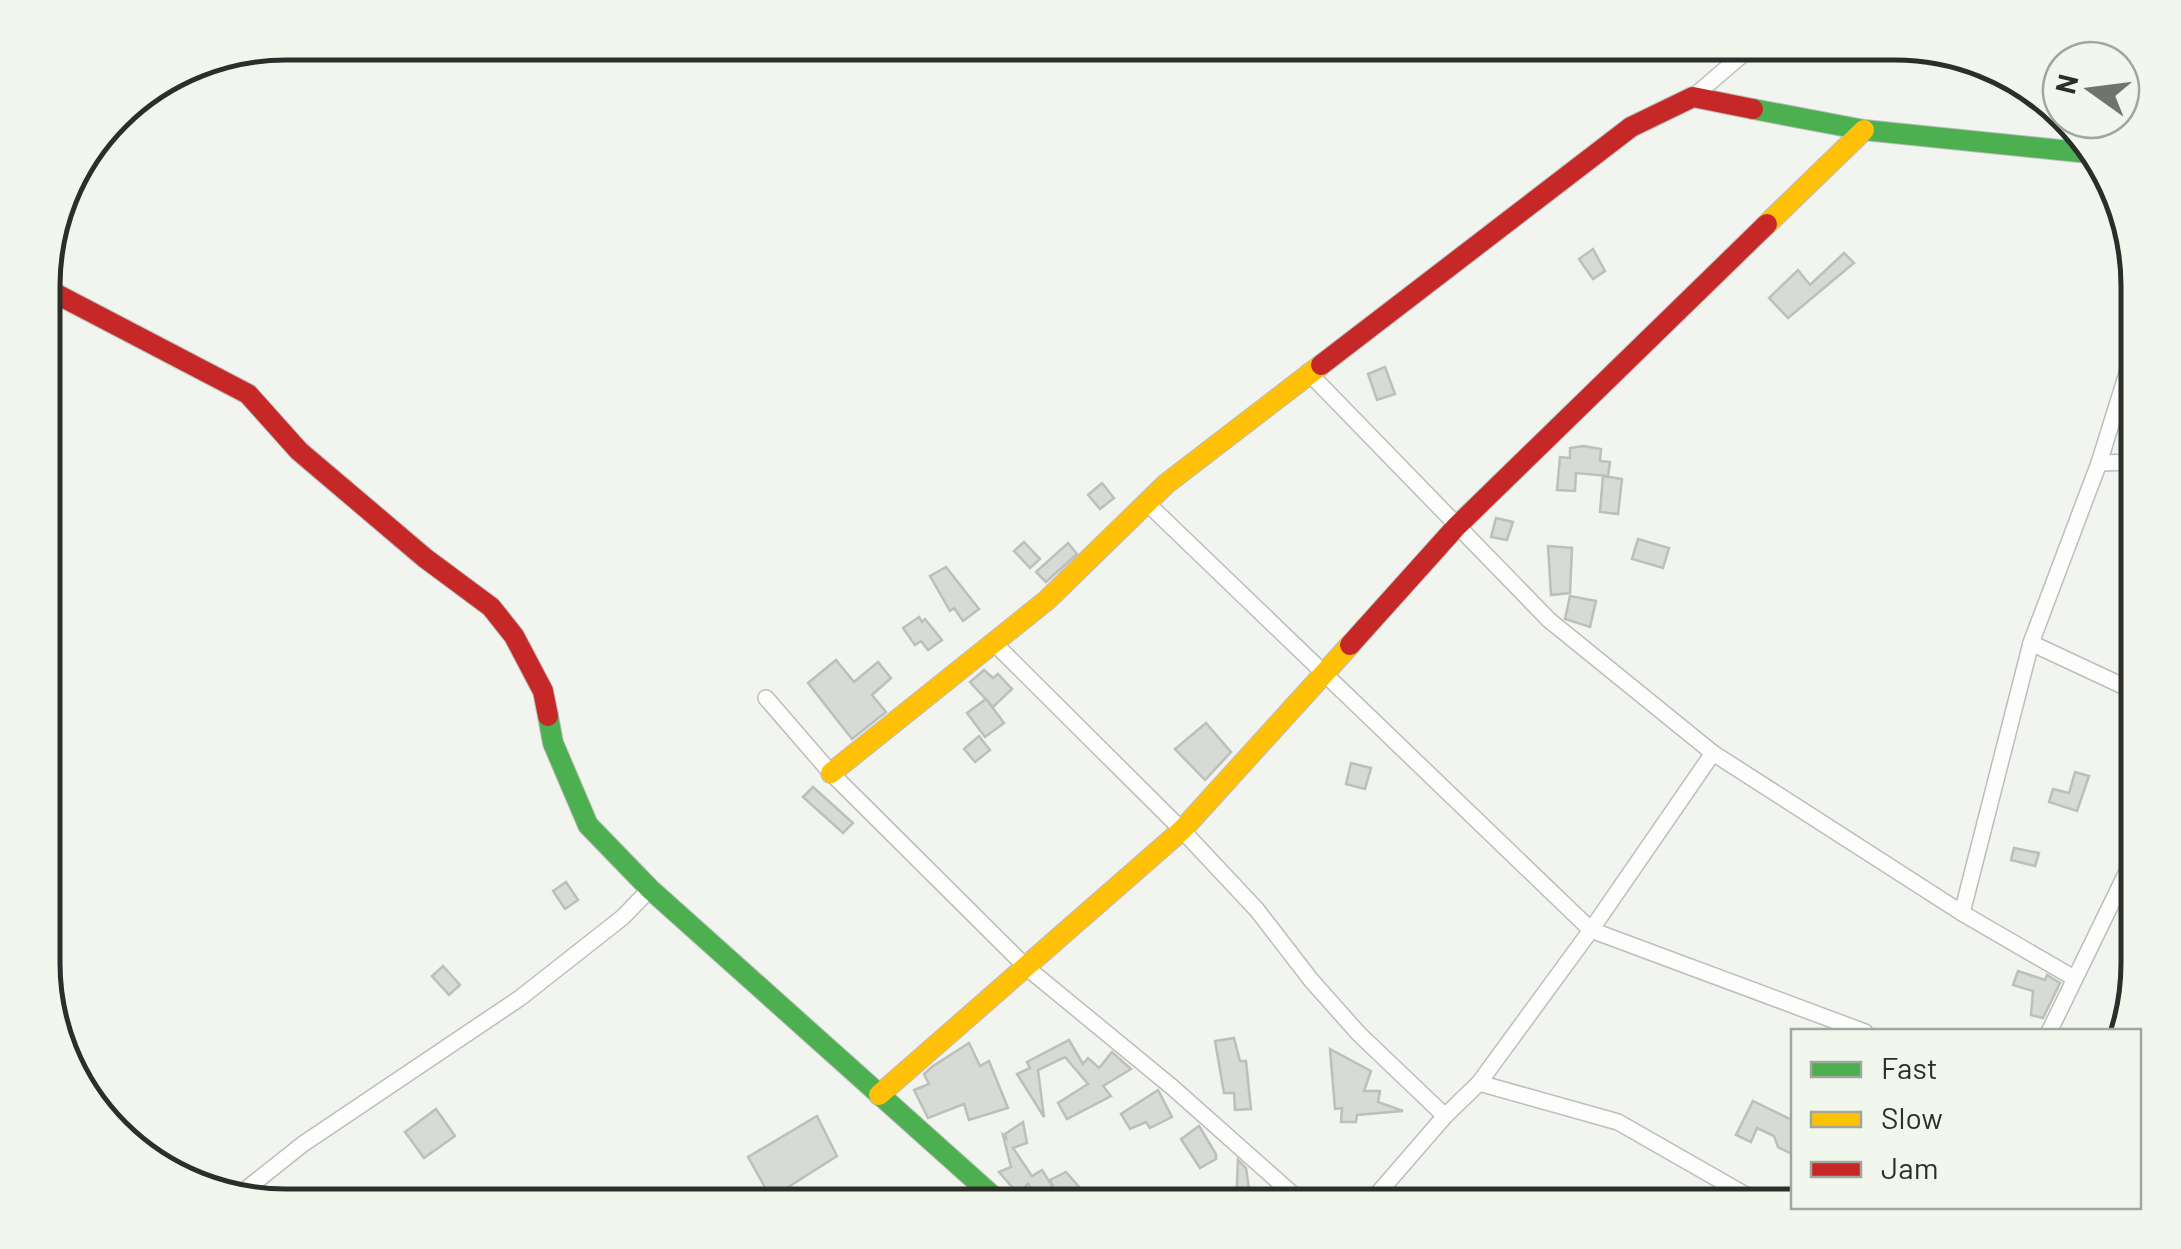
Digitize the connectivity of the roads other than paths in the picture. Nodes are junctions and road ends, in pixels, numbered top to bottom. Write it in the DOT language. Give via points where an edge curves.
graph roads {
  1 [pos="1735,60"];
  2 [pos="1692,98"];
  3 [pos="1864,130"];
  4 [pos="2077,152"];
  5 [pos="60,296"];
  6 [pos="1308,372"];
  7 [pos="2121,392"];
  8 [pos="2121,462"];
  9 [pos="2099,463"];
  10 [pos="1148,504"];
  11 [pos="1456,527"];
  12 [pos="995,644"];
  13 [pos="2031,644"];
  14 [pos="1323,671"];
  15 [pos="2121,685"];
  16 [pos="766,698"];
  17 [pos="1713,754"];
  18 [pos="831,773"];
  19 [pos="1182,830"];
  20 [pos="2121,883"];
  21 [pos="650,889"];
  22 [pos="1962,913"];
  23 [pos="1591,930"];
  24 [pos="1026,966"];
  25 [pos="2074,978"];
  26 [pos="1857,1029"];
  27 [pos="2050,1029"];
  28 [pos="1479,1083"];
  29 [pos="879,1096"];
  30 [pos="1446,1116"];
  31 [pos="250,1186"];
  32 [pos="985,1189"];
  33 [pos="1287,1189"];
  34 [pos="1383,1189"];
  35 [pos="1735,1189"];
  1 -- 2 [label="street"];
  2 -- 3 [label="street"];
  2 -- 6 [label="street" via="1630,127"];
  3 -- 4 [label="street"];
  3 -- 11 [label="street"];
  5 -- 21 [label="street" via="248,394 299,452 491,607 543,690 553,743 588,825"];
  6 -- 10 [label="street"];
  6 -- 11 [label="street"];
  7 -- 9 [label="street"];
  8 -- 9 [label="street"];
  9 -- 13 [label="street"];
  10 -- 12 [label="street"];
  10 -- 14 [label="street"];
  11 -- 14 [label="street"];
  11 -- 17 [label="street" via="1549,620"];
  12 -- 18 [label="street"];
  12 -- 19 [label="street"];
  13 -- 15 [label="street"];
  13 -- 22 [label="street"];
  14 -- 19 [label="street"];
  14 -- 23 [label="street"];
  16 -- 18 [label="street"];
  17 -- 22 [label="street"];
  17 -- 23 [label="street"];
  18 -- 24 [label="street"];
  19 -- 24 [label="street"];
  19 -- 30 [label="street" via="1359,1034"];
  20 -- 25 [label="street"];
  21 -- 29 [label="street"];
  21 -- 31 [label="street" via="520,998"];
  22 -- 25 [label="street"];
  23 -- 26 [label="street"];
  23 -- 28 [label="street"];
  24 -- 29 [label="street"];
  24 -- 33 [label="street"];
  25 -- 27 [label="street"];
  28 -- 30 [label="street"];
  28 -- 35 [label="street" via="1618,1122"];
  29 -- 32 [label="street"];
  30 -- 34 [label="street"];
}
